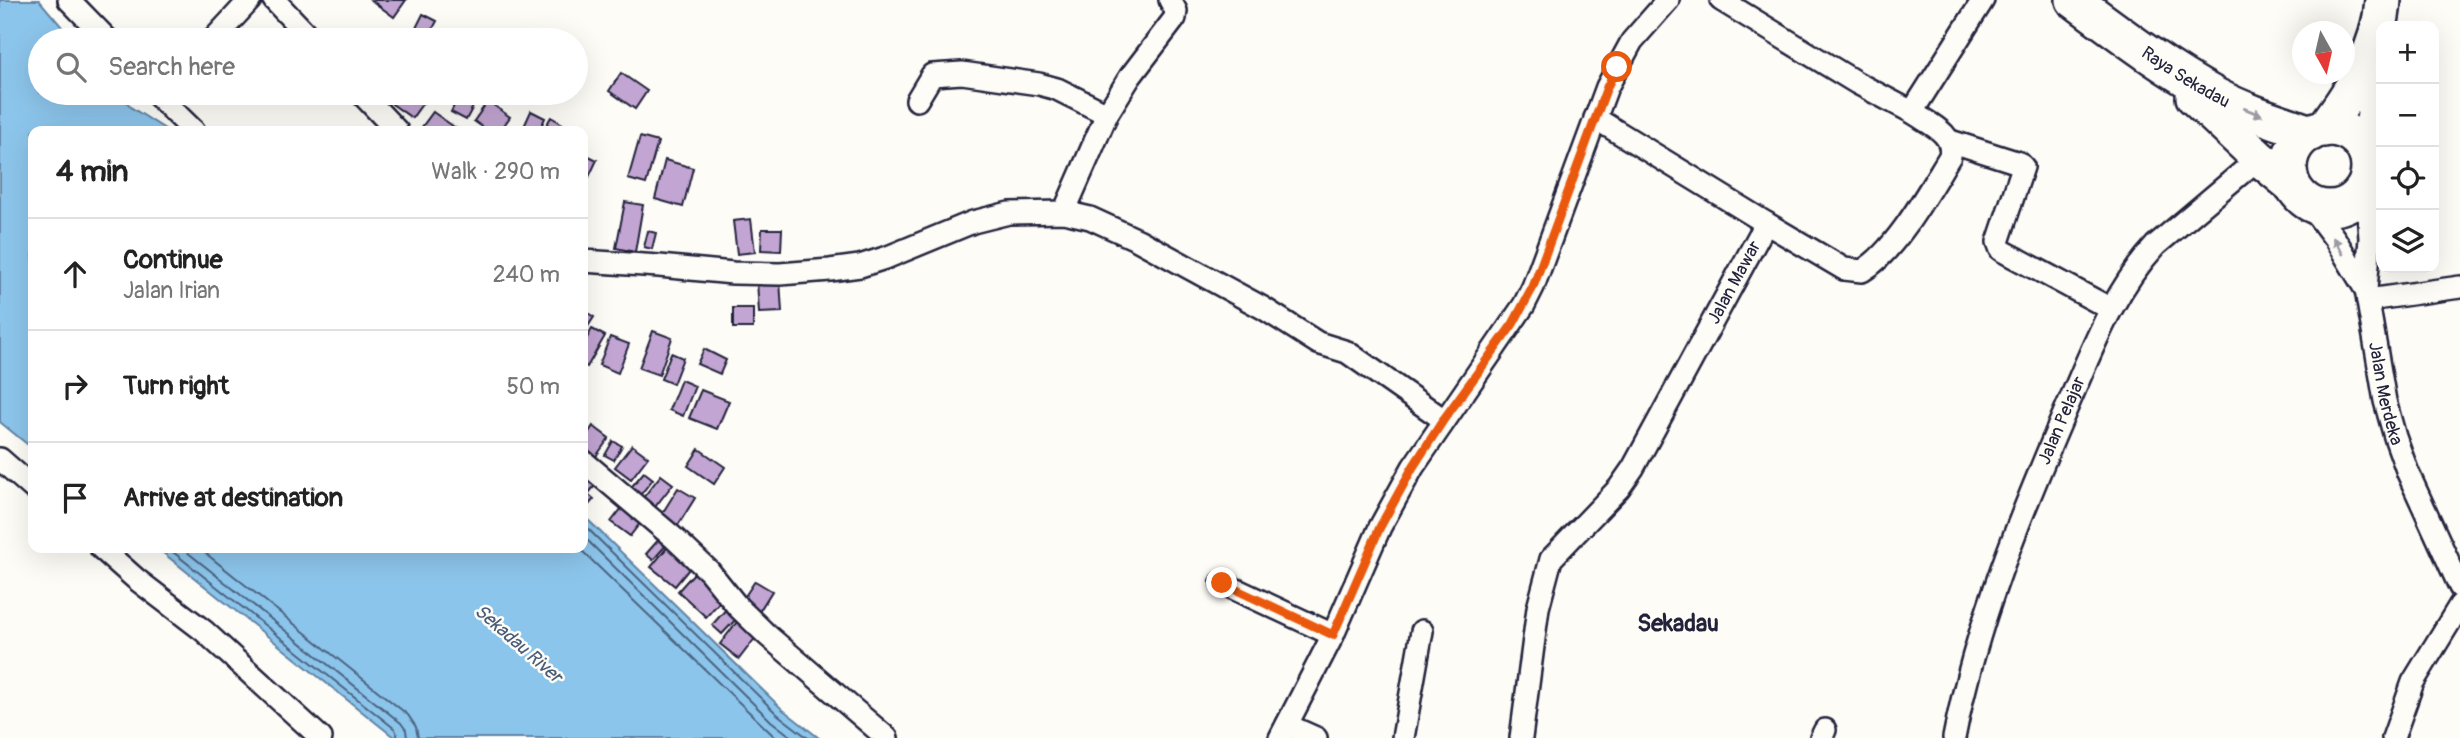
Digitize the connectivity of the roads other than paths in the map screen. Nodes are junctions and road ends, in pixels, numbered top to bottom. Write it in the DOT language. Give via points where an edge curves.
graph roads {
  1 [pos="69,0"];
  2 [pos="274,0"];
  3 [pos="1170,0"];
  4 [pos="1668,0"];
  5 [pos="1721,0"];
  6 [pos="1983,0"];
  7 [pos="2074,0"];
  8 [pos="239,4"];
  9 [pos="2382,19"];
  10 [pos="96,28"];
  11 [pos="222,28"];
  12 [pos="301,28"];
  13 [pos="2151,56"];
  14 [pos="917,100"];
  15 [pos="169,105"];
  16 [pos="372,105"];
  17 [pos="1912,112"];
  18 [pos="1107,114"];
  19 [pos="1595,118"];
  20 [pos="189,126"];
  21 [pos="392,126"];
  22 [pos="2318,131"];
  23 [pos="1950,141"];
  24 [pos="2259,158"];
  25 [pos="2367,171"];
  26 [pos="2301,195"];
  27 [pos="1064,212"];
  28 [pos="1766,223"];
  29 [pos="588,261"];
  30 [pos="2460,287"];
  31 [pos="2367,295"];
  32 [pos="2111,309"];
  33 [pos="1444,419"];
  34 [pos="0,459"];
  35 [pos="588,465"];
  36 [pos="28,484"];
  37 [pos="107,553"];
  38 [pos="1222,583"];
  39 [pos="2460,587"];
  40 [pos="2460,605"];
  41 [pos="1422,631"];
  42 [pos="1333,635"];
  43 [pos="1284,731"];
  44 [pos="318,737"];
  45 [pos="887,738"];
  46 [pos="1316,738"];
  47 [pos="1403,738"];
  48 [pos="1521,738"];
  49 [pos="1954,738"];
  50 [pos="2393,738"];
  1 -- 10 [label="street"];
  2 -- 12 [label="street"];
  3 -- 18 [label="street" via="1175,18"];
  4 -- 19 [label="street" via="1632,41"];
  5 -- 17 [label="street"];
  6 -- 17 [label="street"];
  7 -- 13 [label="highway, Raya Sekadau"];
  8 -- 11 [label="street"];
  9 -- 22 [label="highway" via="2360,76"];
  9 -- 25 [label="highway" via="2378,96"];
  13 -- 22 [label="highway, Raya Sekadau, one-way" via="2255,114"];
  13 -- 24 [label="highway, Jalan Merdeka"];
  14 -- 18 [label="street" via="932,75 962,73 1048,86"];
  15 -- 20 [label="street"];
  16 -- 21 [label="street"];
  17 -- 23 [label="street"];
  18 -- 27 [label="street"];
  19 -- 28 [label="street"];
  19 -- 33 [label="street" via="1533,287 1513,324"];
  22 -- 25 [label="highway" via="2346,132 2363,147"];
  22 -- 26 [label="highway" via="2302,139 2291,156 2290,177"];
  23 -- 28 [label="street, Jalan Mawar" via="1950,156 1919,205 1882,256 1863,271 1844,269"];
  23 -- 32 [label="street" via="2023,167 1998,242 2001,250"];
  24 -- 26 [label="highway, Jalan Merdeka"];
  24 -- 32 [label="street, Jalan Pelajar" via="2156,245"];
  25 -- 26 [label="highway" via="2354,200 2336,208"];
  25 -- 31 [label="street"];
  31 -- 26 [label="street, Jalan Merdeka, one-way" via="2335,239"];
  27 -- 29 [label="street" via="1009,212 888,257 830,270 733,273"];
  27 -- 33 [label="street" via="1090,218 1138,240 1318,343 1347,352"];
  28 -- 48 [label="street, Jalan Mawar" via="1633,468 1551,559 1538,608"];
  30 -- 31 [label="street"];
  31 -- 39 [label="street, Jalan Merdeka" via="2395,437"];
  32 -- 49 [label="street, Jalan Pelajar" via="2035,480 1983,621"];
  33 -- 42 [label="street" via="1380,527"];
  34 -- 36 [label="street"];
  35 -- 45 [label="street" via="709,571 776,643"];
  37 -- 44 [label="street" via="204,631"];
  38 -- 42 [label="street"];
  40 -- 50 [label="street" via="2413,682"];
  41 -- 47 [label="street"];
  42 -- 43 [label="street"];
  43 -- 46 [label="street"];
}
